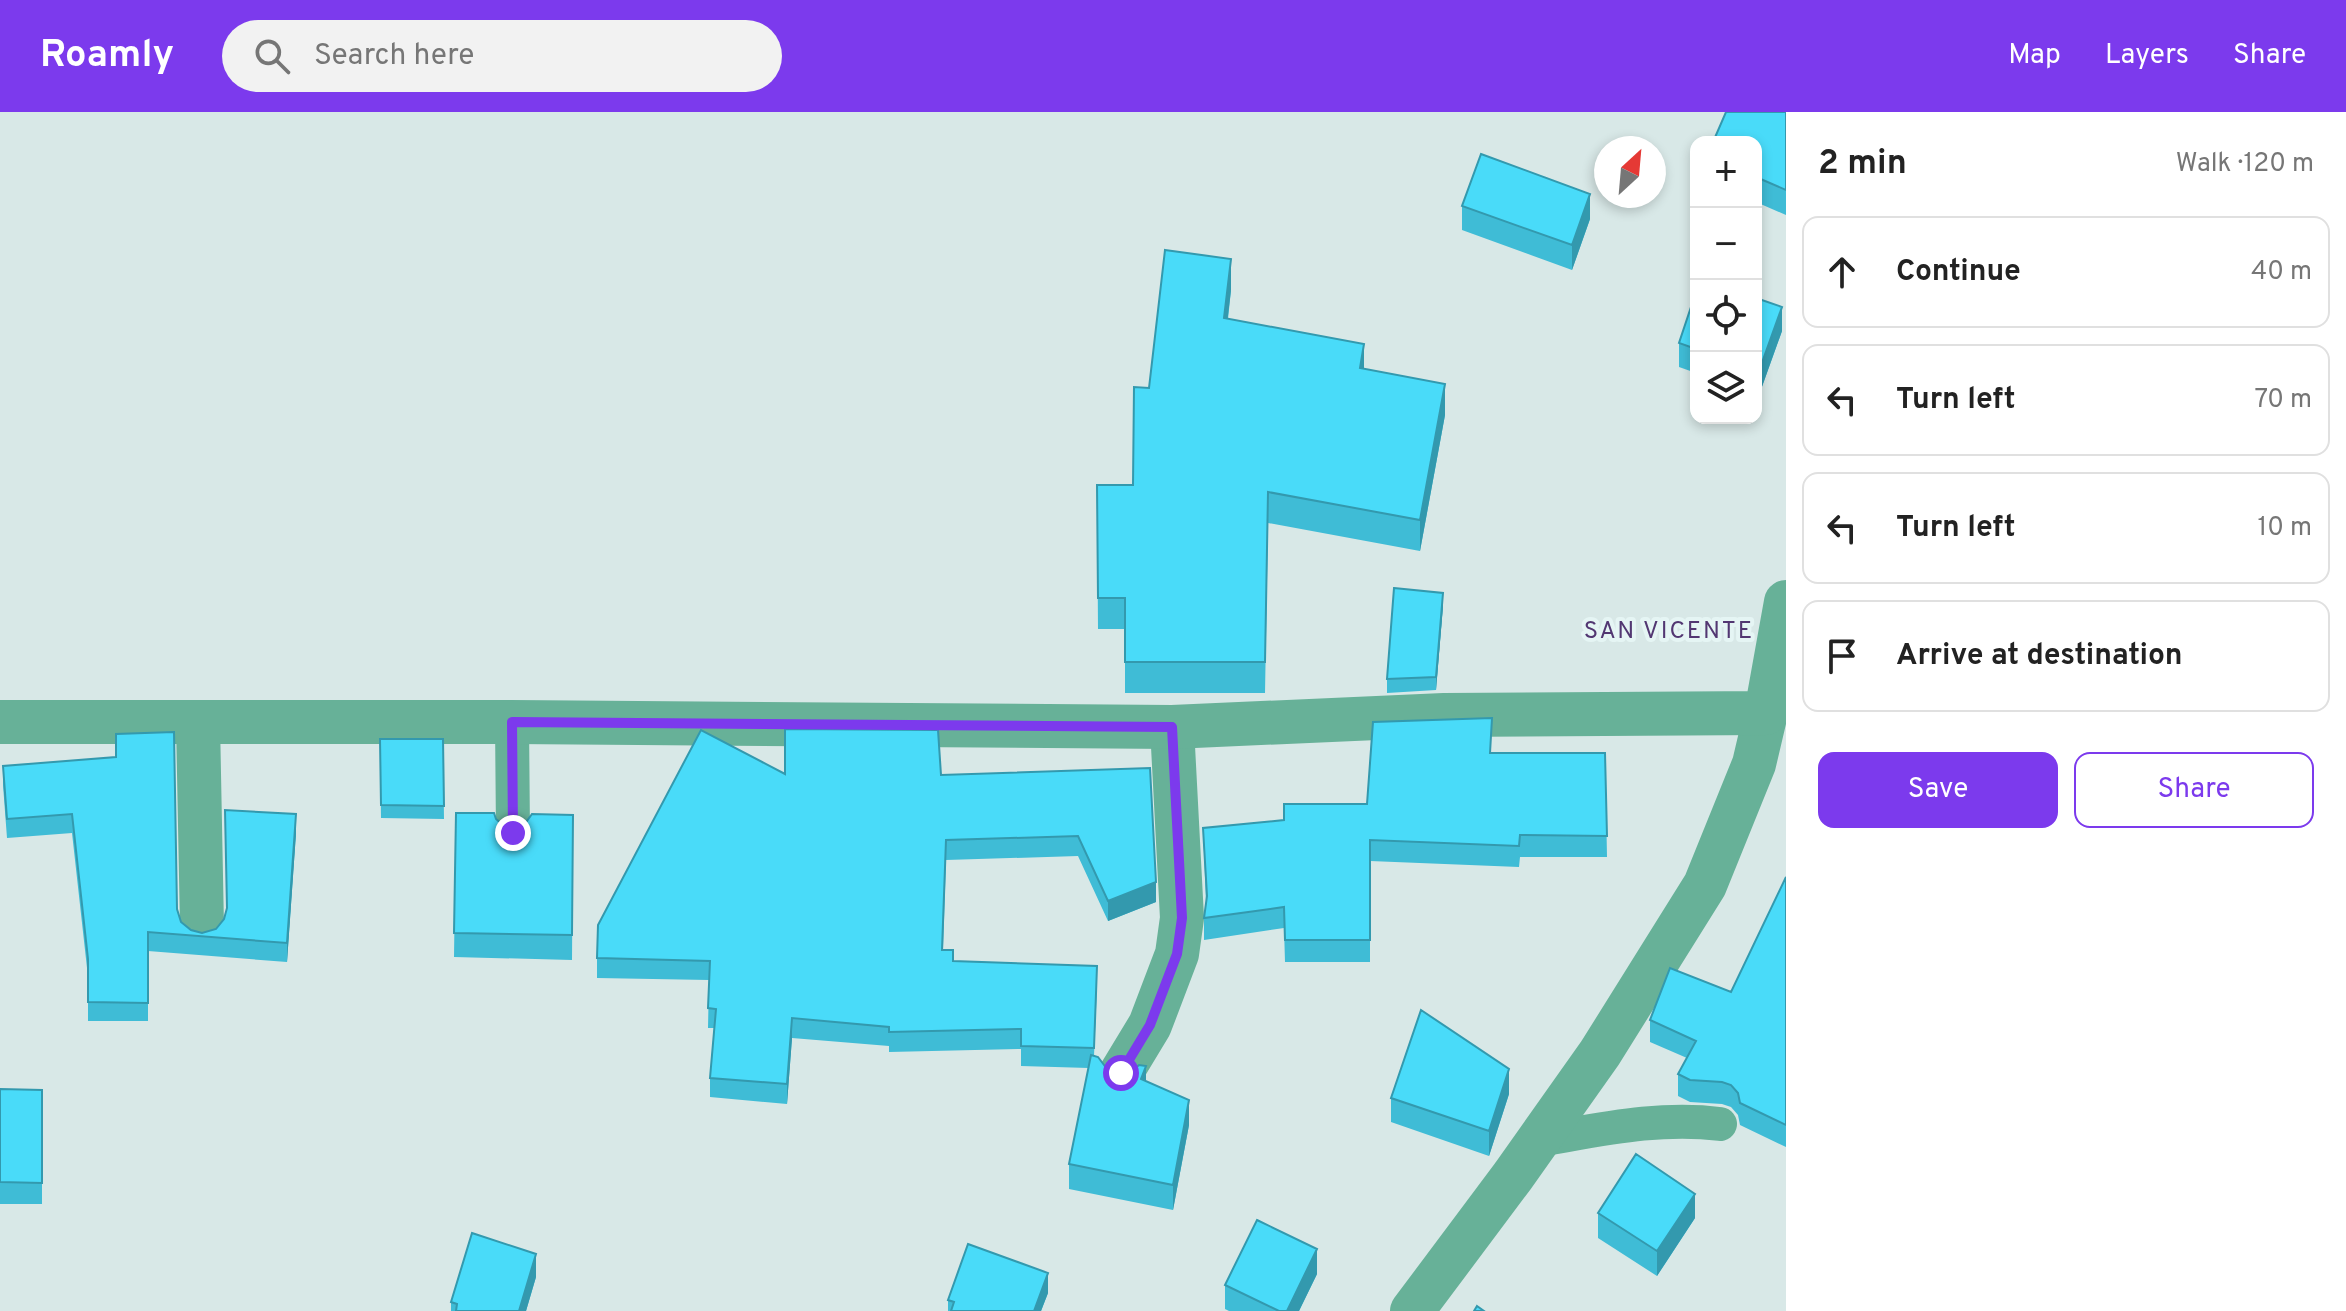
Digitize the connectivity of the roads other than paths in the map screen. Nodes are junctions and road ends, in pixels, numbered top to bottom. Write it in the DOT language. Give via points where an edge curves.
graph roads {
  1 [pos="1786,602"];
  2 [pos="1766,713"];
  3 [pos="0,722"];
  4 [pos="198,722"];
  5 [pos="512,722"];
  6 [pos="1172,727"];
  7 [pos="513,833"];
  8 [pos="202,927"];
  9 [pos="1121,1073"];
  10 [pos="1720,1124"];
  11 [pos="1539,1140"];
  12 [pos="1412,1311"];
  1 -- 2 [label="street"];
  2 -- 6 [label="street" via="1444,715"];
  2 -- 11 [label="street" via="1754,764 1705,885"];
  3 -- 4 [label="street"];
  4 -- 5 [label="street"];
  4 -- 8 [label="street"];
  5 -- 6 [label="street"];
  5 -- 7 [label="lane"];
  6 -- 9 [label="street" via="1182,918 1177,954 1150,1025"];
  10 -- 11 [label="lane" via="1659,1122"];
  11 -- 12 [label="street"];
}
